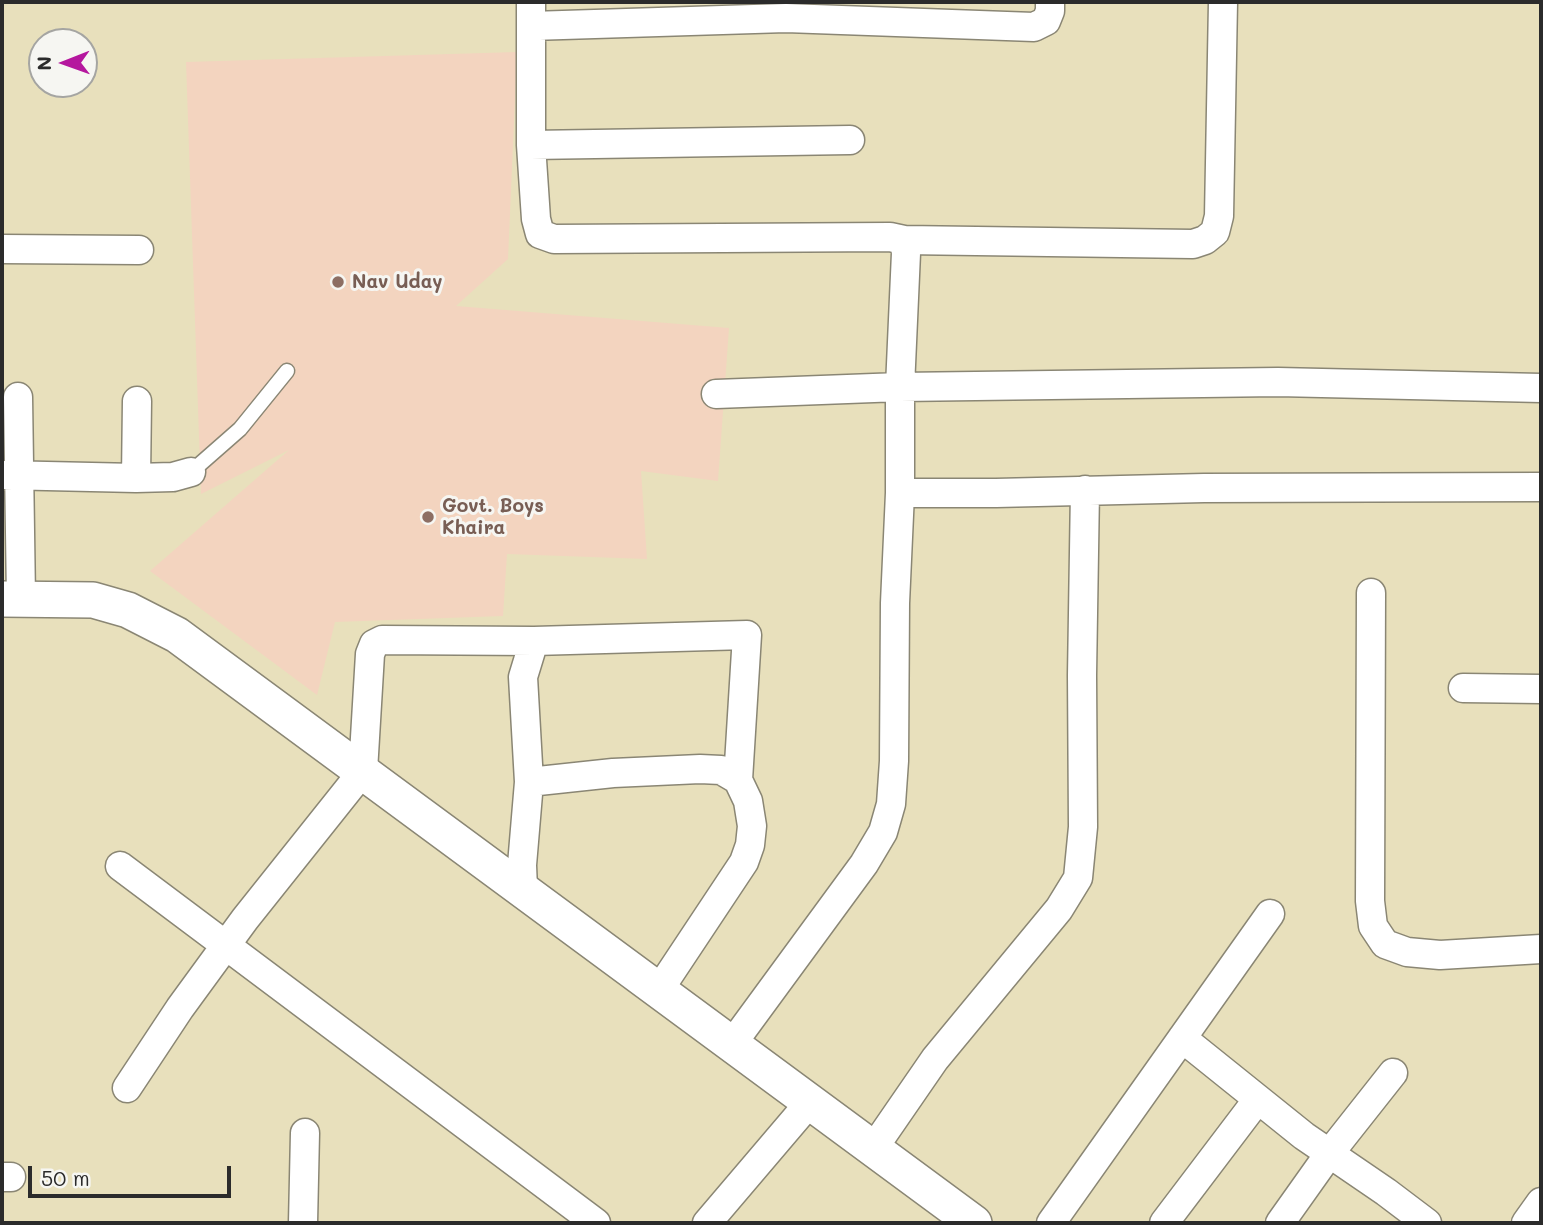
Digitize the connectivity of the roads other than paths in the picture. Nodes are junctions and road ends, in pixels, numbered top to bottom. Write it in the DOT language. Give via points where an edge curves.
graph roads {
  1 [pos="1050,2"];
  2 [pos="1223,2"];
  3 [pos="531,14"];
  4 [pos="850,140"];
  5 [pos="531,145"];
  6 [pos="904,240"];
  7 [pos="2,249"];
  8 [pos="139,250"];
  9 [pos="287,371"];
  10 [pos="900,387"];
  11 [pos="1541,388"];
  12 [pos="716,394"];
  13 [pos="19,397"];
  14 [pos="137,401"];
  15 [pos="191,472"];
  16 [pos="10,475"];
  17 [pos="136,478"];
  18 [pos="1541,487"];
  19 [pos="1085,490"];
  20 [pos="900,493"];
  21 [pos="1371,593"];
  22 [pos="11,599"];
  23 [pos="534,641"];
  24 [pos="1463,688"];
  25 [pos="1541,689"];
  26 [pos="363,771"];
  27 [pos="738,780"];
  28 [pos="529,782"];
  29 [pos="120,866"];
  30 [pos="523,889"];
  31 [pos="1270,914"];
  32 [pos="226,945"];
  33 [pos="1541,949"];
  34 [pos="659,990"];
  35 [pos="1182,1038"];
  36 [pos="732,1044"];
  37 [pos="1393,1073"];
  38 [pos="127,1087"];
  39 [pos="1258,1099"];
  40 [pos="810,1102"];
  41 [pos="305,1133"];
  42 [pos="873,1149"];
  43 [pos="1329,1154"];
  44 [pos="1541,1202"];
  45 [pos="303,1223"];
  46 [pos="596,1223"];
  47 [pos="707,1223"];
  48 [pos="974,1223"];
  49 [pos="1051,1223"];
  50 [pos="1164,1223"];
  51 [pos="1280,1223"];
  52 [pos="1427,1223"];
  53 [pos="1526,1223"];
  1 -- 3 [label="street" via="1046,21 1034,27"];
  2 -- 6 [label="street" via="1219,216 1215,232 1205,240 1193,244"];
  3 -- 5 [label="street"];
  4 -- 5 [label="street"];
  5 -- 6 [label="street" via="536,219 540,234 554,239"];
  6 -- 10 [label="street"];
  7 -- 8 [label="street"];
  9 -- 15 [label="lane" via="240,429"];
  10 -- 11 [label="street" via="1278,382"];
  10 -- 12 [label="street"];
  10 -- 20 [label="street"];
  13 -- 16 [label="street"];
  14 -- 17 [label="street"];
  15 -- 17 [label="street"];
  16 -- 17 [label="street"];
  16 -- 22 [label="street"];
  18 -- 19 [label="street"];
  19 -- 20 [label="street"];
  19 -- 42 [label="street" via="1083,827 1077,878 1059,909 935,1059"];
  20 -- 36 [label="street" via="894,761 891,804 883,832"];
  21 -- 33 [label="street" via="1373,926 1385,944 1407,952 1440,955"];
  22 -- 26 [label="street" via="93,600 128,610 177,635"];
  23 -- 26 [label="street" via="396,638 374,644"];
  23 -- 27 [label="street" via="747,635"];
  23 -- 28 [label="street" via="523,677"];
  24 -- 25 [label="street"];
  26 -- 30 [label="street"];
  26 -- 32 [label="street"];
  27 -- 28 [label="street" via="721,769 700,769"];
  27 -- 34 [label="street" via="752,825 744,862"];
  28 -- 30 [label="street"];
  29 -- 32 [label="street"];
  30 -- 34 [label="street"];
  31 -- 35 [label="street"];
  32 -- 38 [label="street"];
  32 -- 46 [label="street"];
  34 -- 36 [label="street"];
  35 -- 39 [label="street"];
  35 -- 49 [label="street"];
  36 -- 40 [label="street"];
  37 -- 43 [label="street"];
  39 -- 43 [label="street"];
  39 -- 50 [label="street"];
  40 -- 42 [label="street"];
  40 -- 47 [label="street"];
  41 -- 45 [label="street"];
  42 -- 48 [label="street"];
  43 -- 51 [label="street"];
  43 -- 52 [label="street"];
  44 -- 53 [label="street"];
}
